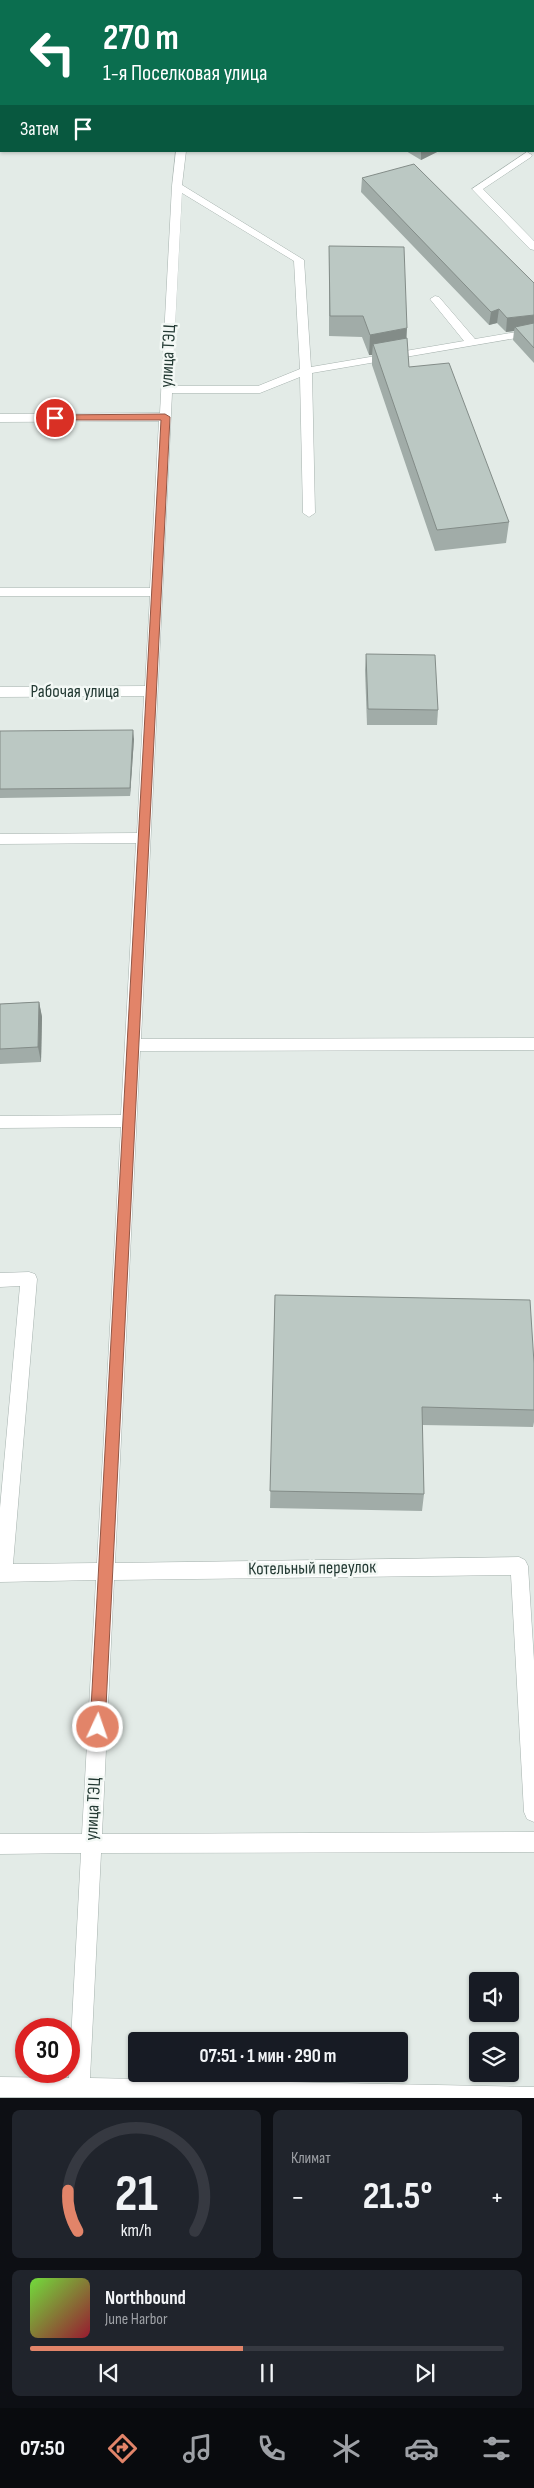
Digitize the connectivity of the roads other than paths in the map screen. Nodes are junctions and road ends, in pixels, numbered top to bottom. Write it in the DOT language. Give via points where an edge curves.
graph roads {
  1 [pos="181,152"];
  2 [pos="528,155"];
  3 [pos="177,186"];
  4 [pos="534,247"];
  5 [pos="435,299"];
  6 [pos="534,332"];
  7 [pos="472,343"];
  8 [pos="306,371"];
  9 [pos="166,389"];
  10 [pos="165,417"];
  11 [pos="0,418"];
  12 [pos="309,513"];
  13 [pos="0,592"];
  14 [pos="156,592"];
  15 [pos="151,691"];
  16 [pos="0,692"];
  17 [pos="143,838"];
  18 [pos="0,839"];
  19 [pos="534,1044"];
  20 [pos="133,1045"];
  21 [pos="129,1121"];
  22 [pos="0,1122"];
  23 [pos="0,1280"];
  24 [pos="106,1570"];
  25 [pos="2,1573"];
  26 [pos="534,1812"];
  27 [pos="534,1842"];
  28 [pos="0,1844"];
  29 [pos="92,1844"];
  30 [pos="0,2087"];
  31 [pos="76,2093"];
  32 [pos="534,2097"];
  1 -- 3 [label="street, улица ТЭЦ"];
  2 -- 4 [label="street" via="477,189"];
  3 -- 8 [label="street" via="299,260"];
  3 -- 9 [label="street, улица ТЭЦ"];
  5 -- 7 [label="street"];
  6 -- 7 [label="street"];
  7 -- 8 [label="street"];
  8 -- 9 [label="street" via="260,390"];
  8 -- 12 [label="street"];
  9 -- 10 [label="street, улица ТЭЦ"];
  10 -- 11 [label="street"];
  10 -- 14 [label="street, улица ТЭЦ"];
  13 -- 14 [label="street"];
  14 -- 15 [label="street, улица ТЭЦ"];
  15 -- 16 [label="street, Рабочая улица"];
  15 -- 17 [label="street, улица ТЭЦ"];
  17 -- 18 [label="street"];
  17 -- 20 [label="street, улица ТЭЦ"];
  19 -- 20 [label="street"];
  20 -- 21 [label="street, улица ТЭЦ"];
  21 -- 22 [label="street"];
  21 -- 24 [label="street, улица ТЭЦ"];
  23 -- 25 [label="street" via="29,1279"];
  24 -- 25 [label="street, Котельный переулок"];
  24 -- 26 [label="street, Котельный переулок" via="519,1566"];
  24 -- 29 [label="street, улица ТЭЦ"];
  27 -- 29 [label="street"];
  28 -- 29 [label="street"];
  29 -- 31 [label="street, улица ТЭЦ"];
  30 -- 31 [label="street"];
  31 -- 32 [label="street"];
}
